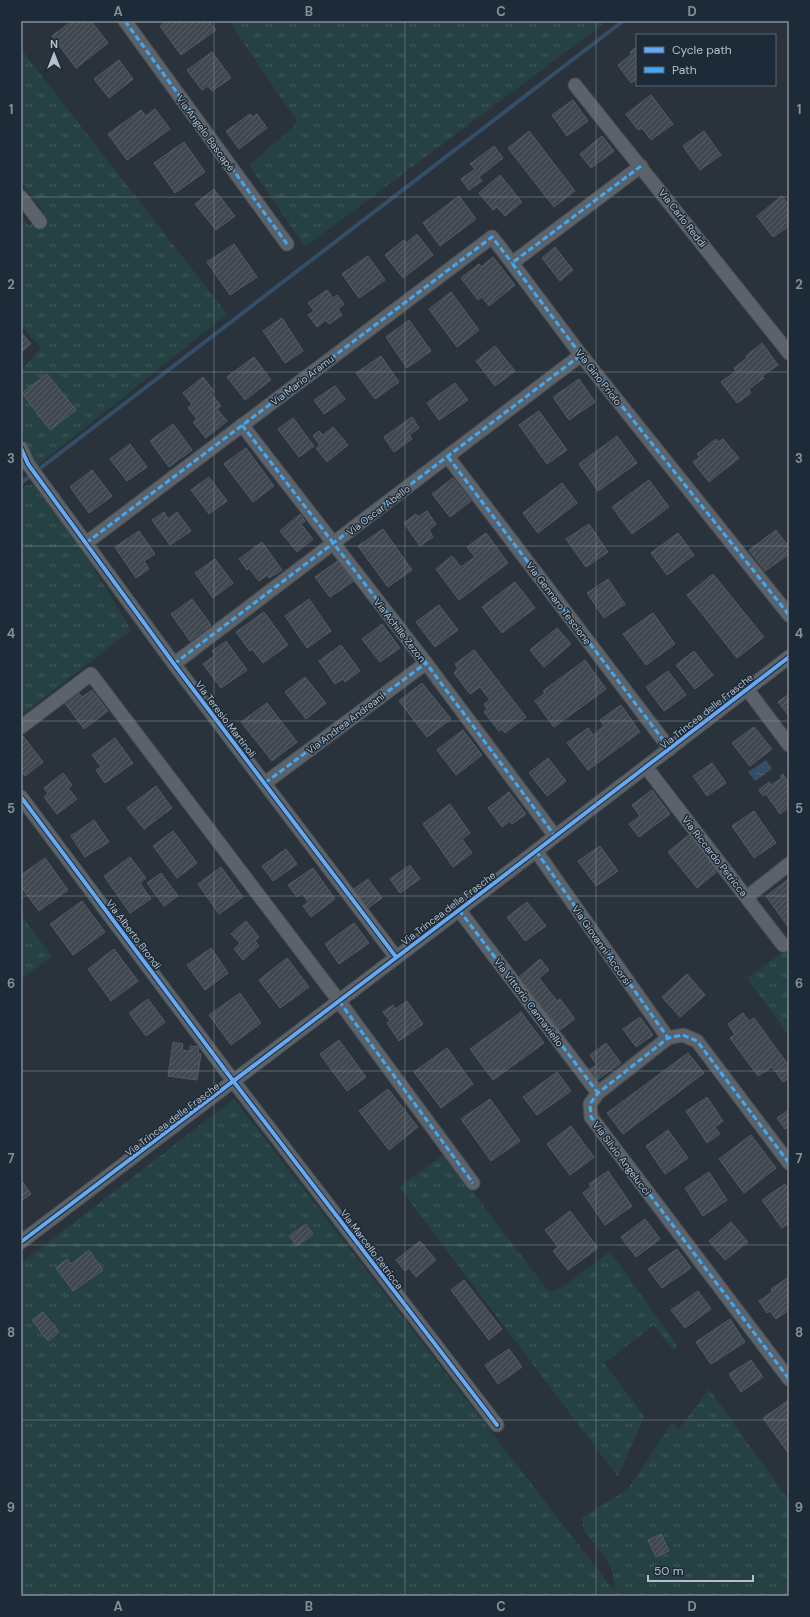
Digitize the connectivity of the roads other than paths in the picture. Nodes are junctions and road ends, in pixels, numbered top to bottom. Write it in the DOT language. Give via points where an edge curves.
graph roads {
  1 [pos="125,21"];
  2 [pos="575,85"];
  3 [pos="641,166"];
  4 [pos="21,197"];
  5 [pos="40,222"];
  6 [pos="287,244"];
  7 [pos="512,263"];
  8 [pos="789,353"];
  9 [pos="581,355"];
  10 [pos="242,425"];
  11 [pos="21,448"];
  12 [pos="448,456"];
  13 [pos="86,543"];
  14 [pos="333,543"];
  15 [pos="789,615"];
  16 [pos="789,657"];
  17 [pos="426,663"];
  18 [pos="174,664"];
  19 [pos="747,689"];
  20 [pos="21,727"];
  21 [pos="789,745"];
  22 [pos="670,749"];
  23 [pos="646,767"];
  24 [pos="265,783"];
  25 [pos="21,797"];
  26 [pos="555,836"];
  27 [pos="536,851"];
  28 [pos="789,864"];
  29 [pos="747,897"];
  30 [pos="460,910"];
  31 [pos="783,945"];
  32 [pos="396,957"];
  33 [pos="339,1001"];
  34 [pos="668,1038"];
  35 [pos="234,1082"];
  36 [pos="598,1093"];
  37 [pos="789,1163"];
  38 [pos="474,1183"];
  39 [pos="21,1242"];
  40 [pos="789,1379"];
  41 [pos="497,1425"];
  1 -- 6 [label="street, Via Angelo Bascapè"];
  2 -- 3 [label="street, Via Carlo Reddi"];
  3 -- 7 [label="street"];
  3 -- 8 [label="street, Via Carlo Reddi"];
  4 -- 5 [label="street"];
  7 -- 9 [label="street, Via Gino Priolo"];
  7 -- 10 [label="street, Via Mario Aramu" via="492,237"];
  9 -- 12 [label="street, Via Oscar Abello"];
  9 -- 15 [label="street, Via Gino Priolo"];
  10 -- 13 [label="street, Via Mario Aramu"];
  10 -- 14 [label="street, Via Achille Zezon"];
  11 -- 13 [label="street, Via Teresio Martinoli" via="28,464"];
  12 -- 14 [label="street, Via Oscar Abello"];
  12 -- 22 [label="street, Via Gennaro Tescione"];
  13 -- 18 [label="street, Via Teresio Martinoli"];
  14 -- 17 [label="street, Via Achille Zezon"];
  14 -- 18 [label="street, Via Oscar Abello"];
  16 -- 19 [label="street, Via Trincea delle Frasche"];
  17 -- 24 [label="street, Via Andrea Andreani"];
  17 -- 26 [label="street, Via Achille Zezon"];
  18 -- 24 [label="street, Via Teresio Martinoli"];
  19 -- 21 [label="street"];
  19 -- 22 [label="street, Via Trincea delle Frasche"];
  20 -- 33 [label="street" via="91,674"];
  22 -- 23 [label="street, Via Trincea delle Frasche"];
  23 -- 26 [label="street, Via Trincea delle Frasche"];
  23 -- 29 [label="street, Via Riccardo Petricca"];
  24 -- 32 [label="street, Via Teresio Martinoli"];
  25 -- 35 [label="street, Via Alberto Brondi"];
  26 -- 27 [label="street, Via Trincea delle Frasche"];
  27 -- 30 [label="street, Via Trincea delle Frasche"];
  27 -- 34 [label="street, Via Giovanni Accorsi"];
  28 -- 29 [label="street"];
  29 -- 31 [label="street, Via Riccardo Petricca"];
  30 -- 32 [label="street, Via Trincea delle Frasche"];
  30 -- 36 [label="street, Via Vittorio Cannaviello"];
  32 -- 33 [label="street, Via Trincea delle Frasche"];
  33 -- 35 [label="street, Via Trincea delle Frasche"];
  33 -- 38 [label="street"];
  34 -- 36 [label="street, Via Silvio Angelucci"];
  34 -- 37 [label="street" via="683,1035 697,1041"];
  35 -- 39 [label="street, Via Trincea delle Frasche"];
  35 -- 41 [label="street, Via Marcello Petricca"];
  36 -- 40 [label="street, Via Silvio Angelucci" via="590,1104 591,1117"];
}
